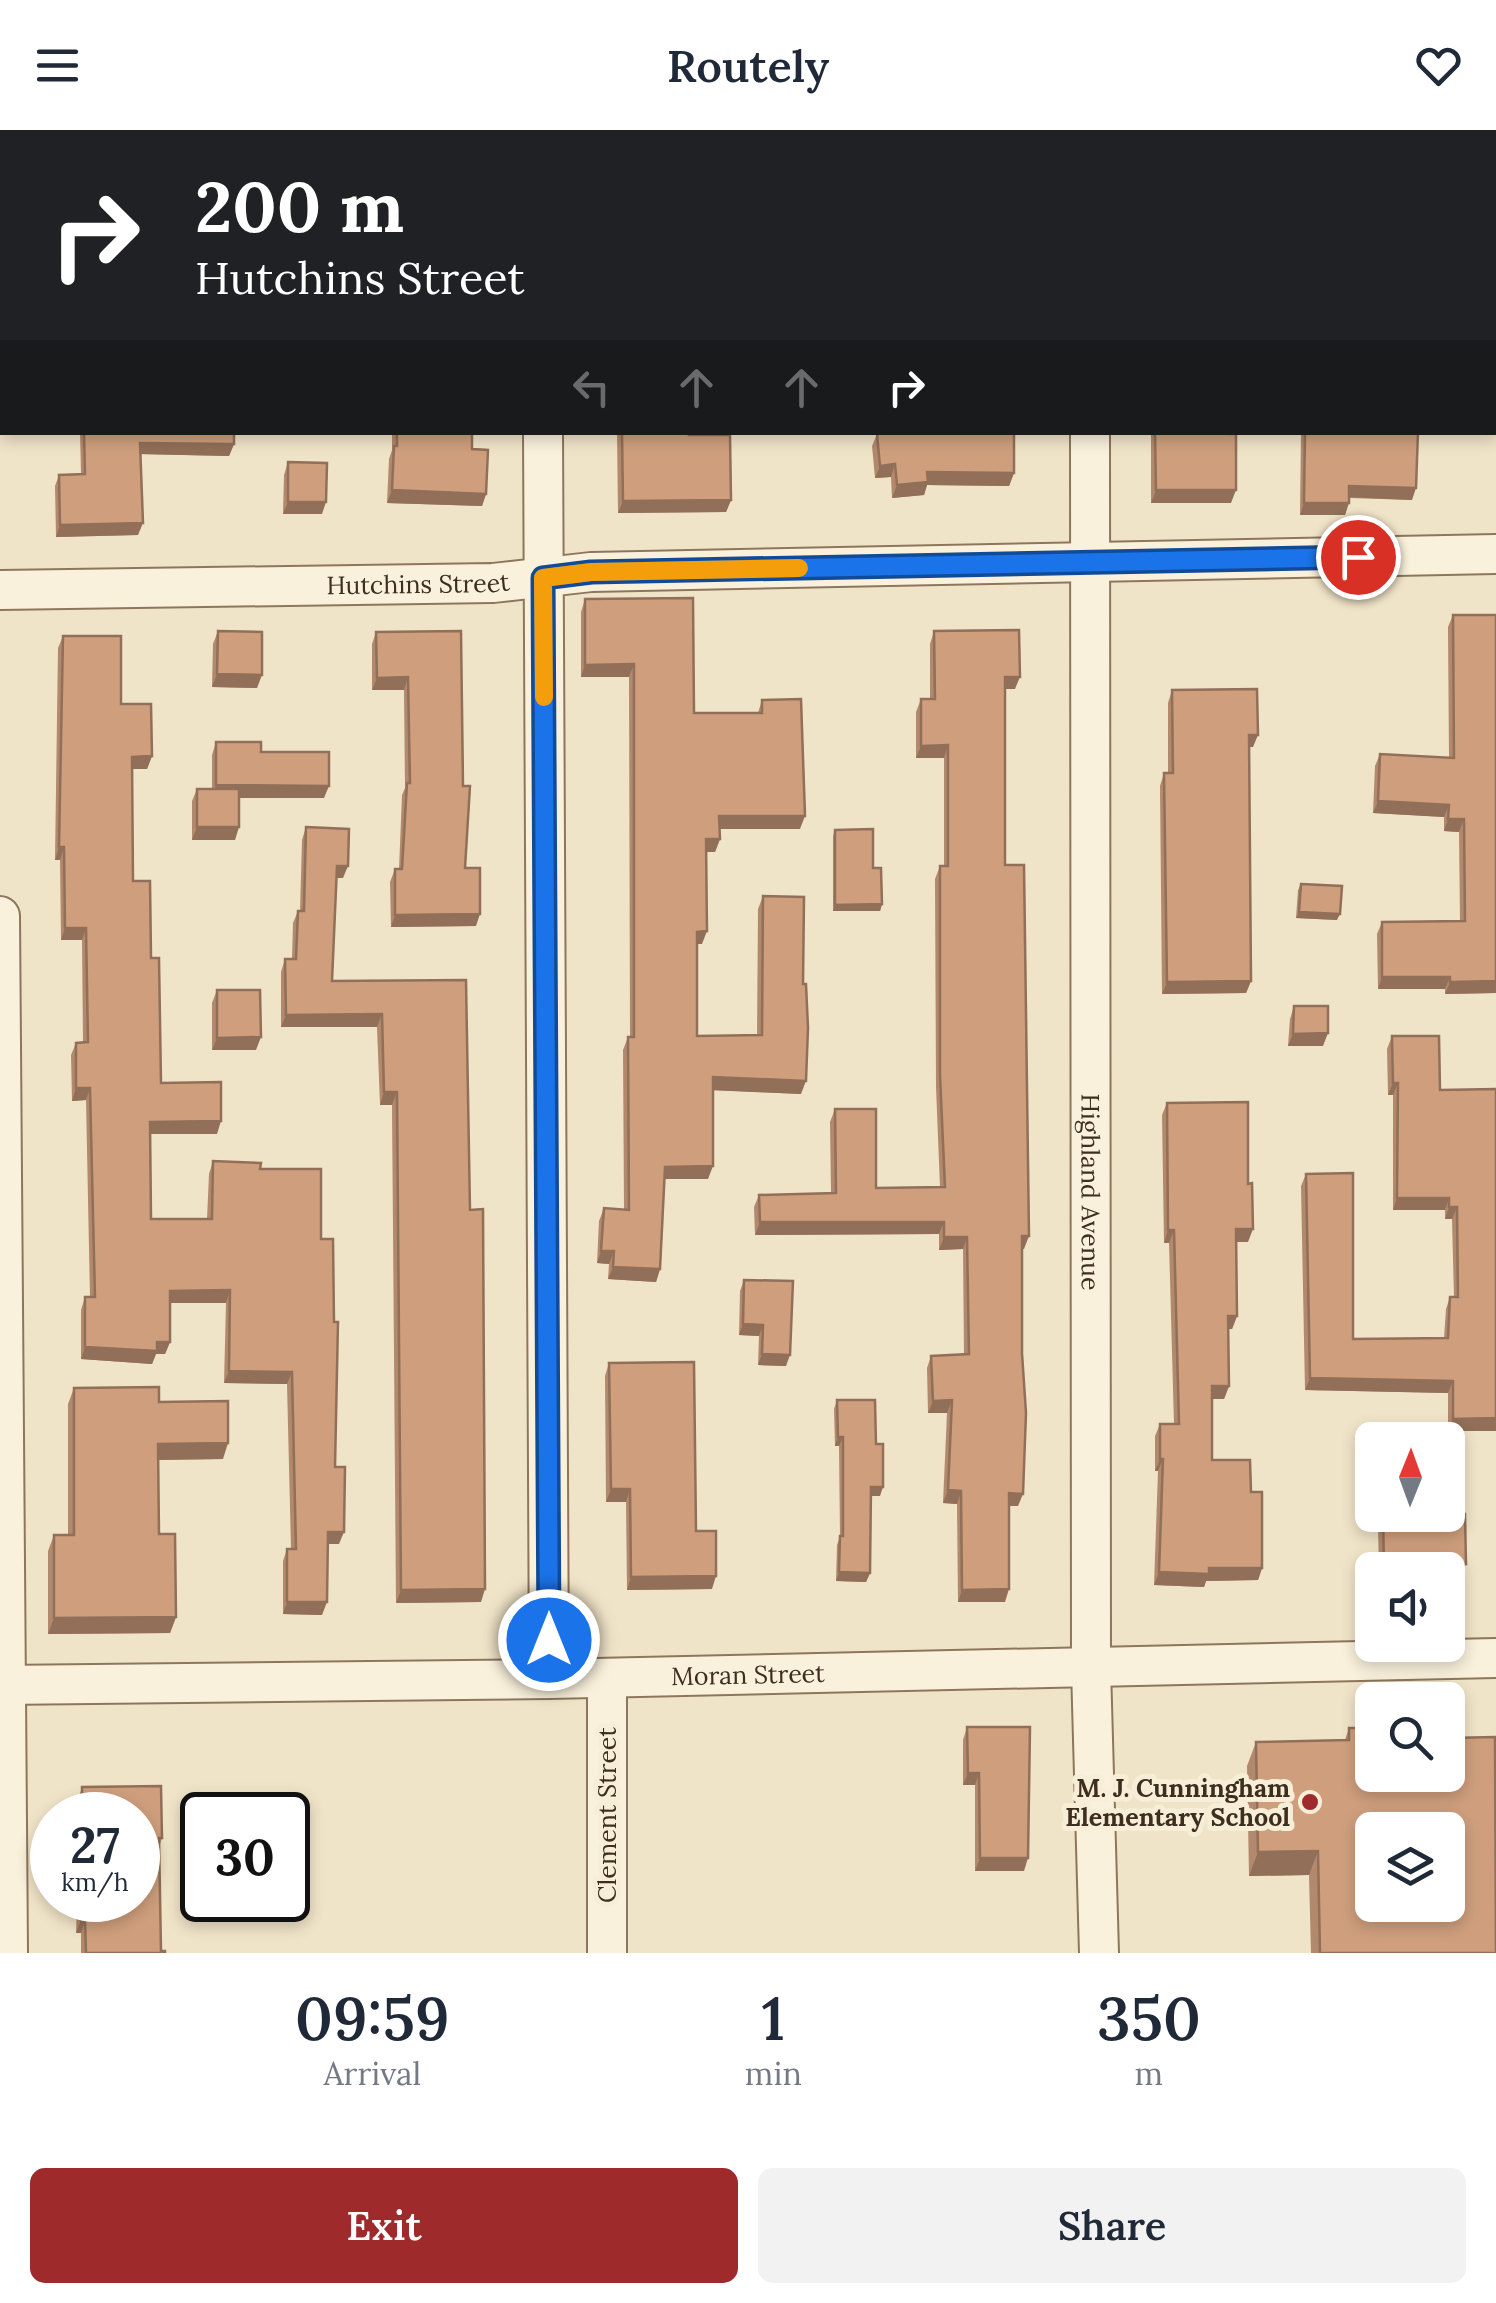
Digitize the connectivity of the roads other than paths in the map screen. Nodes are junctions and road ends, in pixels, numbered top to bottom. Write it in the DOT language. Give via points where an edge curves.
graph roads {
  1 [pos="543,435"];
  2 [pos="1090,435"];
  3 [pos="1496,554"];
  4 [pos="1090,562"];
  5 [pos="543,578"];
  6 [pos="0,590"];
  7 [pos="0,916"];
  8 [pos="1496,1658"];
  9 [pos="1091,1668"];
  10 [pos="607,1678"];
  11 [pos="549,1679"];
  12 [pos="2,1685"];
  13 [pos="8,1953"];
  14 [pos="607,1953"];
  15 [pos="1099,1953"];
  1 -- 5 [label="street"];
  2 -- 4 [label="street, Highland Avenue"];
  3 -- 4 [label="street, Hutchins Street"];
  4 -- 5 [label="street, Hutchins Street"];
  4 -- 9 [label="street, Highland Avenue"];
  5 -- 6 [label="street, Hutchins Street"];
  5 -- 11 [label="street"];
  7 -- 12 [label="street"];
  8 -- 9 [label="street, Moran Street"];
  9 -- 10 [label="street, Moran Street"];
  9 -- 15 [label="street, Highland Avenue"];
  10 -- 11 [label="street, Moran Street"];
  10 -- 14 [label="street, Clement Street"];
  11 -- 12 [label="street, Moran Street"];
  12 -- 13 [label="street"];
}
